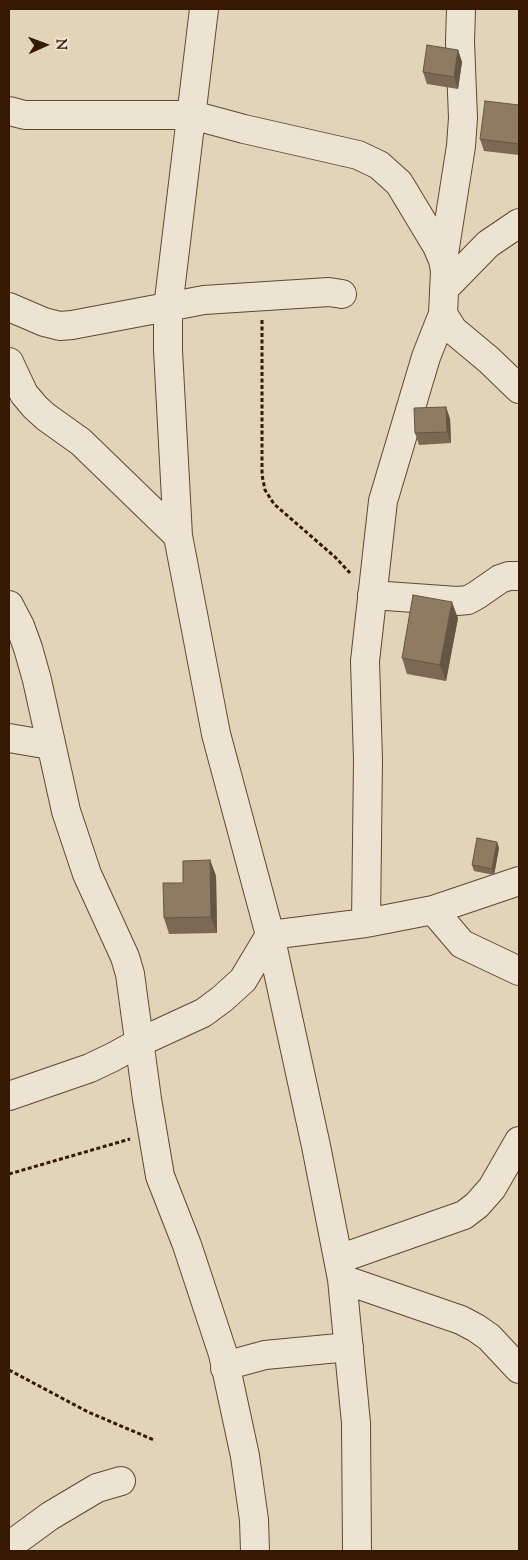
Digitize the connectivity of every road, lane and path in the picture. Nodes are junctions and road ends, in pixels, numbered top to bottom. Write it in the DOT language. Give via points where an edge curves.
graph roads {
  1 [pos="204,9"];
  2 [pos="461,9"];
  3 [pos="9,111"];
  4 [pos="192,115"];
  5 [pos="519,223"];
  6 [pos="443,260"];
  7 [pos="342,294"];
  8 [pos="262,295"];
  9 [pos="443,301"];
  10 [pos="9,307"];
  11 [pos="168,308"];
  12 [pos="9,362"];
  13 [pos="519,389"];
  14 [pos="178,536"];
  15 [pos="519,576"];
  16 [pos="372,595"];
  17 [pos="9,605"];
  18 [pos="9,738"];
  19 [pos="50,745"];
  20 [pos="519,881"];
  21 [pos="433,910"];
  22 [pos="366,923"];
  23 [pos="270,935"];
  24 [pos="519,971"];
  25 [pos="140,1042"];
  26 [pos="9,1096"];
  27 [pos="153,1133"];
  28 [pos="519,1141"];
  29 [pos="9,1174"];
  30 [pos="340,1269"];
  31 [pos="349,1347"];
  32 [pos="225,1368"];
  33 [pos="519,1369"];
  34 [pos="9,1370"];
  35 [pos="154,1440"];
  36 [pos="121,1481"];
  37 [pos="9,1546"];
  38 [pos="255,1551"];
  39 [pos="357,1551"];
  1 -- 4 [label="street"];
  2 -- 6 [label="street" via="462,146"];
  3 -- 4 [label="street" via="25,115"];
  4 -- 6 [label="street" via="358,155 379,165 399,183"];
  4 -- 11 [label="street"];
  5 -- 9 [label="street" via="488,244"];
  6 -- 9 [label="street"];
  7 -- 8 [label="street"];
  8 -- 11 [label="street" via="204,300"];
  8 -- 16 [label="path" via="262,475 265,490 274,504 335,557"];
  9 -- 13 [label="street" via="453,330"];
  9 -- 16 [label="street" via="386,485"];
  10 -- 11 [label="street" via="60,326"];
  11 -- 14 [label="street"];
  12 -- 14 [label="street" via="24,394 35,407 93,453"];
  14 -- 23 [label="street" via="216,734"];
  15 -- 16 [label="street" via="500,580 468,600"];
  16 -- 22 [label="street" via="365,661 368,760"];
  17 -- 19 [label="street" via="28,648"];
  18 -- 19 [label="street"];
  19 -- 25 [label="street" via="76,841 128,966"];
  20 -- 21 [label="street"];
  21 -- 22 [label="street"];
  21 -- 24 [label="street" via="462,944"];
  22 -- 23 [label="street"];
  23 -- 25 [label="street" via="243,980 222,999 203,1013"];
  23 -- 30 [label="street"];
  25 -- 26 [label="street" via="90,1068"];
  25 -- 27 [label="street"];
  27 -- 29 [label="path"];
  27 -- 32 [label="street" via="160,1176 187,1245"];
  28 -- 30 [label="street" via="492,1188 464,1215"];
  30 -- 31 [label="street"];
  30 -- 33 [label="street" via="476,1328"];
  31 -- 32 [label="street" via="265,1355"];
  31 -- 39 [label="street" via="356,1423"];
  32 -- 38 [label="street" via="245,1456"];
  34 -- 35 [label="path" via="88,1412"];
  36 -- 37 [label="street" via="97,1488"];
}
